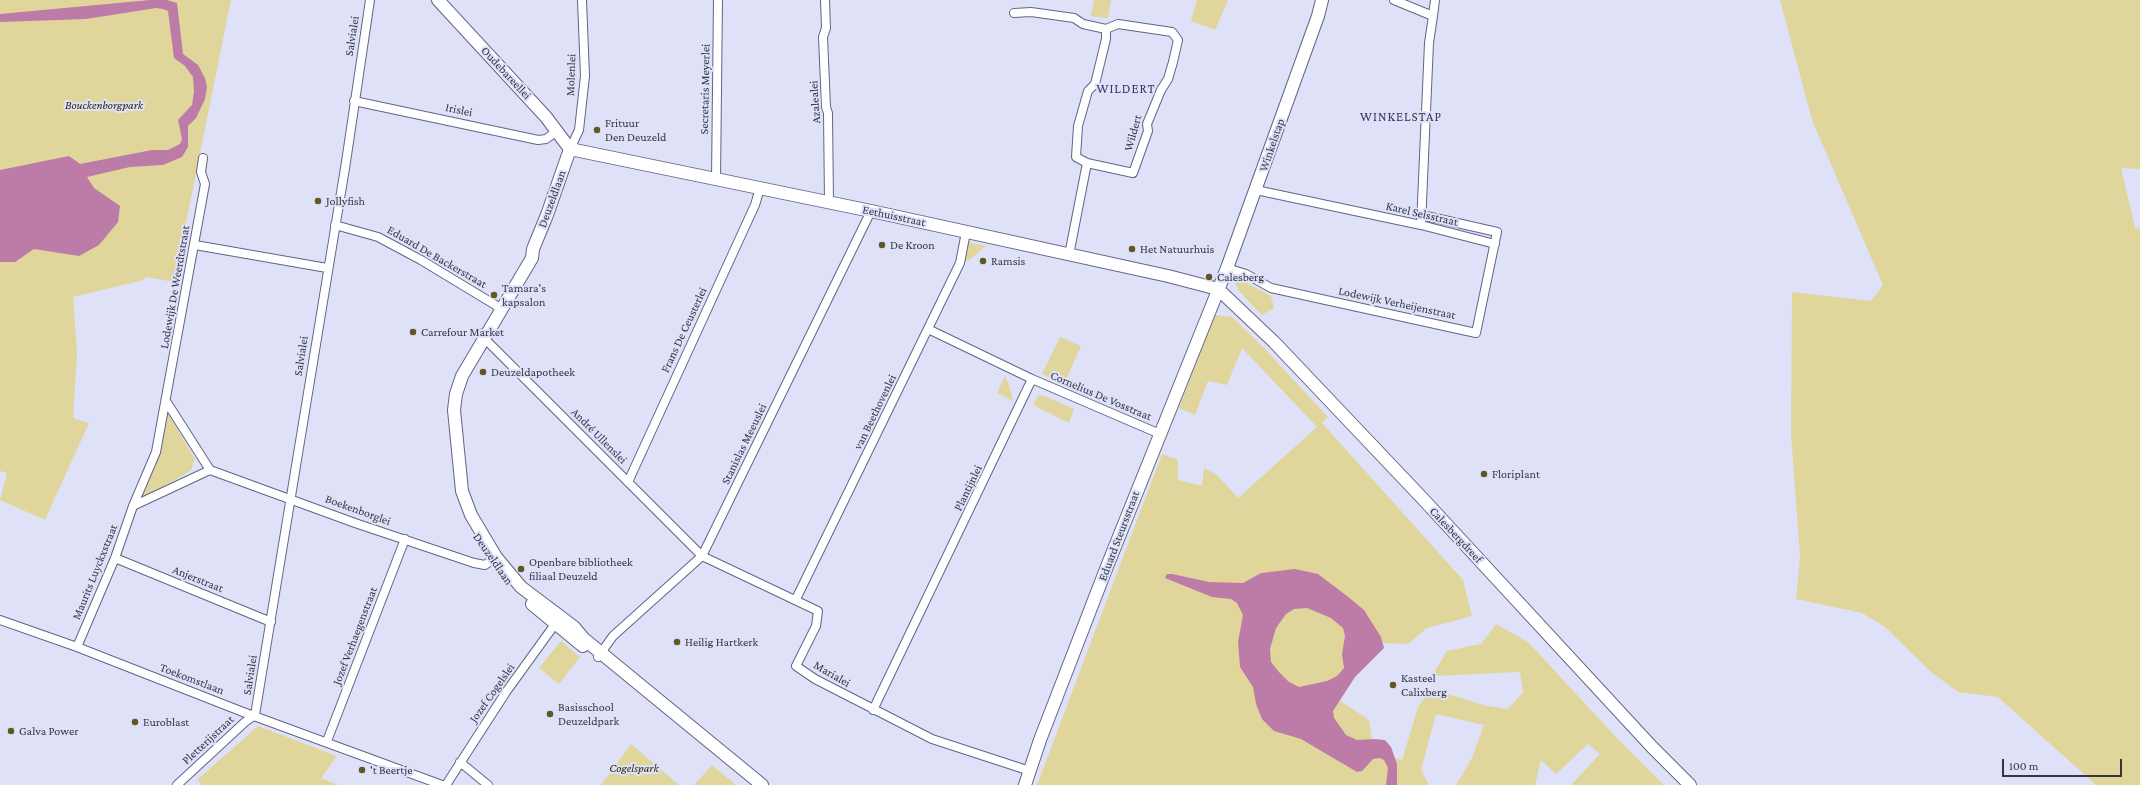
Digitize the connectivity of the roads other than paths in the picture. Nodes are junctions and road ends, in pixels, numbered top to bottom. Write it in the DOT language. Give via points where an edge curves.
graph roads {
  1 [pos="370,0"];
  2 [pos="438,0"];
  3 [pos="582,0"];
  4 [pos="718,0"];
  5 [pos="825,0"];
  6 [pos="1322,0"];
  7 [pos="1394,0"];
  8 [pos="1435,0"];
  9 [pos="1014,13"];
  10 [pos="1434,16"];
  11 [pos="1106,29"];
  12 [pos="354,101"];
  13 [pos="557,131"];
  14 [pos="570,149"];
  15 [pos="204,158"];
  16 [pos="1087,163"];
  17 [pos="716,179"];
  18 [pos="760,188"];
  19 [pos="1256,190"];
  20 [pos="829,202"];
  21 [pos="871,211"];
  22 [pos="1422,215"];
  23 [pos="335,225"];
  24 [pos="1421,225"];
  25 [pos="966,232"];
  26 [pos="1495,244"];
  27 [pos="195,245"];
  28 [pos="1069,255"];
  29 [pos="327,268"];
  30 [pos="1228,268"];
  31 [pos="1218,289"];
  32 [pos="498,307"];
  33 [pos="928,329"];
  34 [pos="481,335"];
  35 [pos="1032,379"];
  36 [pos="166,401"];
  37 [pos="1160,434"];
  38 [pos="210,470"];
  39 [pos="628,482"];
  40 [pos="292,498"];
  41 [pos="133,506"];
  42 [pos="405,539"];
  43 [pos="702,556"];
  44 [pos="115,558"];
  45 [pos="493,559"];
  46 [pos="796,599"];
  47 [pos="0,620"];
  48 [pos="558,620"];
  49 [pos="271,622"];
  50 [pos="77,647"];
  51 [pos="599,655"];
  52 [pos="873,710"];
  53 [pos="255,715"];
  54 [pos="327,741"];
  55 [pos="460,762"];
  56 [pos="1030,771"];
  57 [pos="177,785"];
  58 [pos="442,785"];
  59 [pos="446,785"];
  60 [pos="488,785"];
  61 [pos="752,785"];
  62 [pos="762,785"];
  63 [pos="1025,785"];
  64 [pos="1690,785"];
  1 -- 12 [label="street, Salvialei"];
  2 -- 13 [label="street, Oudebareellei"];
  3 -- 14 [label="street, Molenlei" via="584,76 579,130"];
  4 -- 17 [label="street, Secretaris Meyerlei"];
  5 -- 20 [label="street, Azalealei" via="826,28 823,37"];
  6 -- 19 [label="street, Winkelstap"];
  7 -- 10 [label="street"];
  8 -- 10 [label="street"];
  9 -- 11 [label="street, Wildert" via="1031,12 1074,18 1083,24"];
  10 -- 22 [label="street" via="1429,43"];
  11 -- 16 [label="street" via="1095,84 1088,91 1078,126 1076,157"];
  11 -- 16 [label="street, Wildert" via="1118,24 1172,32 1178,40 1168,79 1147,124 1148,131 1134,173"];
  12 -- 13 [label="street, Irislei" via="538,140 546,139"];
  12 -- 23 [label="street, Salvialei"];
  13 -- 14 [label="street, Oudebareellei"];
  14 -- 17 [label="street, Eethuisstraat"];
  14 -- 32 [label="street, Deuzeldlaan" via="533,249 532,258"];
  15 -- 27 [label="street, Lodewijk De Weerdtstraat" via="201,172 205,184"];
  16 -- 28 [label="street"];
  17 -- 18 [label="street, Eethuisstraat"];
  18 -- 20 [label="street, Eethuisstraat"];
  18 -- 39 [label="street, Frans De Ceusterlei" via="755,205"];
  19 -- 24 [label="street, Karel Selsstraat"];
  19 -- 30 [label="street, Winkelstap"];
  20 -- 21 [label="street, Eethuisstraat"];
  21 -- 25 [label="street, Eethuisstraat"];
  21 -- 43 [label="street, Stanislas Meeuslei"];
  22 -- 24 [label="street"];
  22 -- 26 [label="street, Karel Selsstraat" via="1497,232"];
  23 -- 29 [label="street, Salvialei"];
  23 -- 32 [label="street, Eduard De Backerstraat" via="378,238 421,260"];
  24 -- 26 [label="street, Karel Selsstraat"];
  25 -- 28 [label="street, Eethuisstraat"];
  25 -- 33 [label="street, van Beethovenlei" via="960,263"];
  26 -- 30 [label="street, Lodewijk Verheijenstraat" via="1476,333 1271,288 1246,274"];
  27 -- 29 [label="street"];
  27 -- 36 [label="street, Lodewijk De Weerdtstraat"];
  28 -- 31 [label="street, Eethuisstraat"];
  29 -- 40 [label="street, Salvialei"];
  30 -- 31 [label="street, Winkelstap"];
  31 -- 37 [label="street, Eduard Steursstraat"];
  31 -- 64 [label="street, Calesbergdreef" via="1274,342"];
  32 -- 34 [label="street, Deuzeldlaan"];
  33 -- 35 [label="street"];
  33 -- 46 [label="street, van Beethovenlei"];
  34 -- 39 [label="street, André Ullenslei"];
  34 -- 45 [label="street, Deuzeldlaan" via="453,380 447,401 455,494 465,517"];
  35 -- 37 [label="street, Cornelius De Vosstraat"];
  35 -- 52 [label="street, Plantijnlei"];
  36 -- 38 [label="street"];
  36 -- 41 [label="street, Lodewijk De Weerdtstraat" via="156,452"];
  37 -- 56 [label="street, Eduard Steursstraat"];
  38 -- 40 [label="street, Boekenborglei"];
  38 -- 41 [label="street"];
  39 -- 43 [label="street, André Ullenslei"];
  40 -- 42 [label="street, Boekenborglei"];
  40 -- 49 [label="street, Salvialei"];
  41 -- 44 [label="street, Maurits Luyckxstraat"];
  42 -- 45 [label="street, Boekenborglei" via="474,564 485,565"];
  42 -- 54 [label="street, Jozef Verhaegenstraat"];
  43 -- 46 [label="street, Marialei"];
  43 -- 51 [label="street, Stanislas Meeuslei" via="613,636"];
  44 -- 49 [label="street, Anjerstraat"];
  44 -- 50 [label="street, Maurits Luyckxstraat"];
  45 -- 48 [label="street, Deuzeldlaan" via="513,589"];
  46 -- 52 [label="street, Marialei" via="818,611 816,626 796,666"];
  47 -- 50 [label="street, Toekomstlaan"];
  48 -- 51 [label="street, Deuzeldlaan"];
  48 -- 55 [label="street, Jozef Cogelslei"];
  49 -- 53 [label="street, Salvialei"];
  50 -- 53 [label="street, Toekomstlaan"];
  51 -- 61 [label="street, Deuzeldlaan"];
  51 -- 62 [label="street, Deuzeldlaan"];
  52 -- 56 [label="street, Marialei" via="932,739"];
  53 -- 54 [label="street, Toekomstlaan"];
  53 -- 57 [label="street, Pletterijstraat" via="244,722"];
  54 -- 58 [label="street, Toekomstlaan"];
  55 -- 59 [label="street, Jozef Cogelslei"];
  55 -- 60 [label="street"];
  56 -- 63 [label="street, Eduard Steursstraat"];
}
